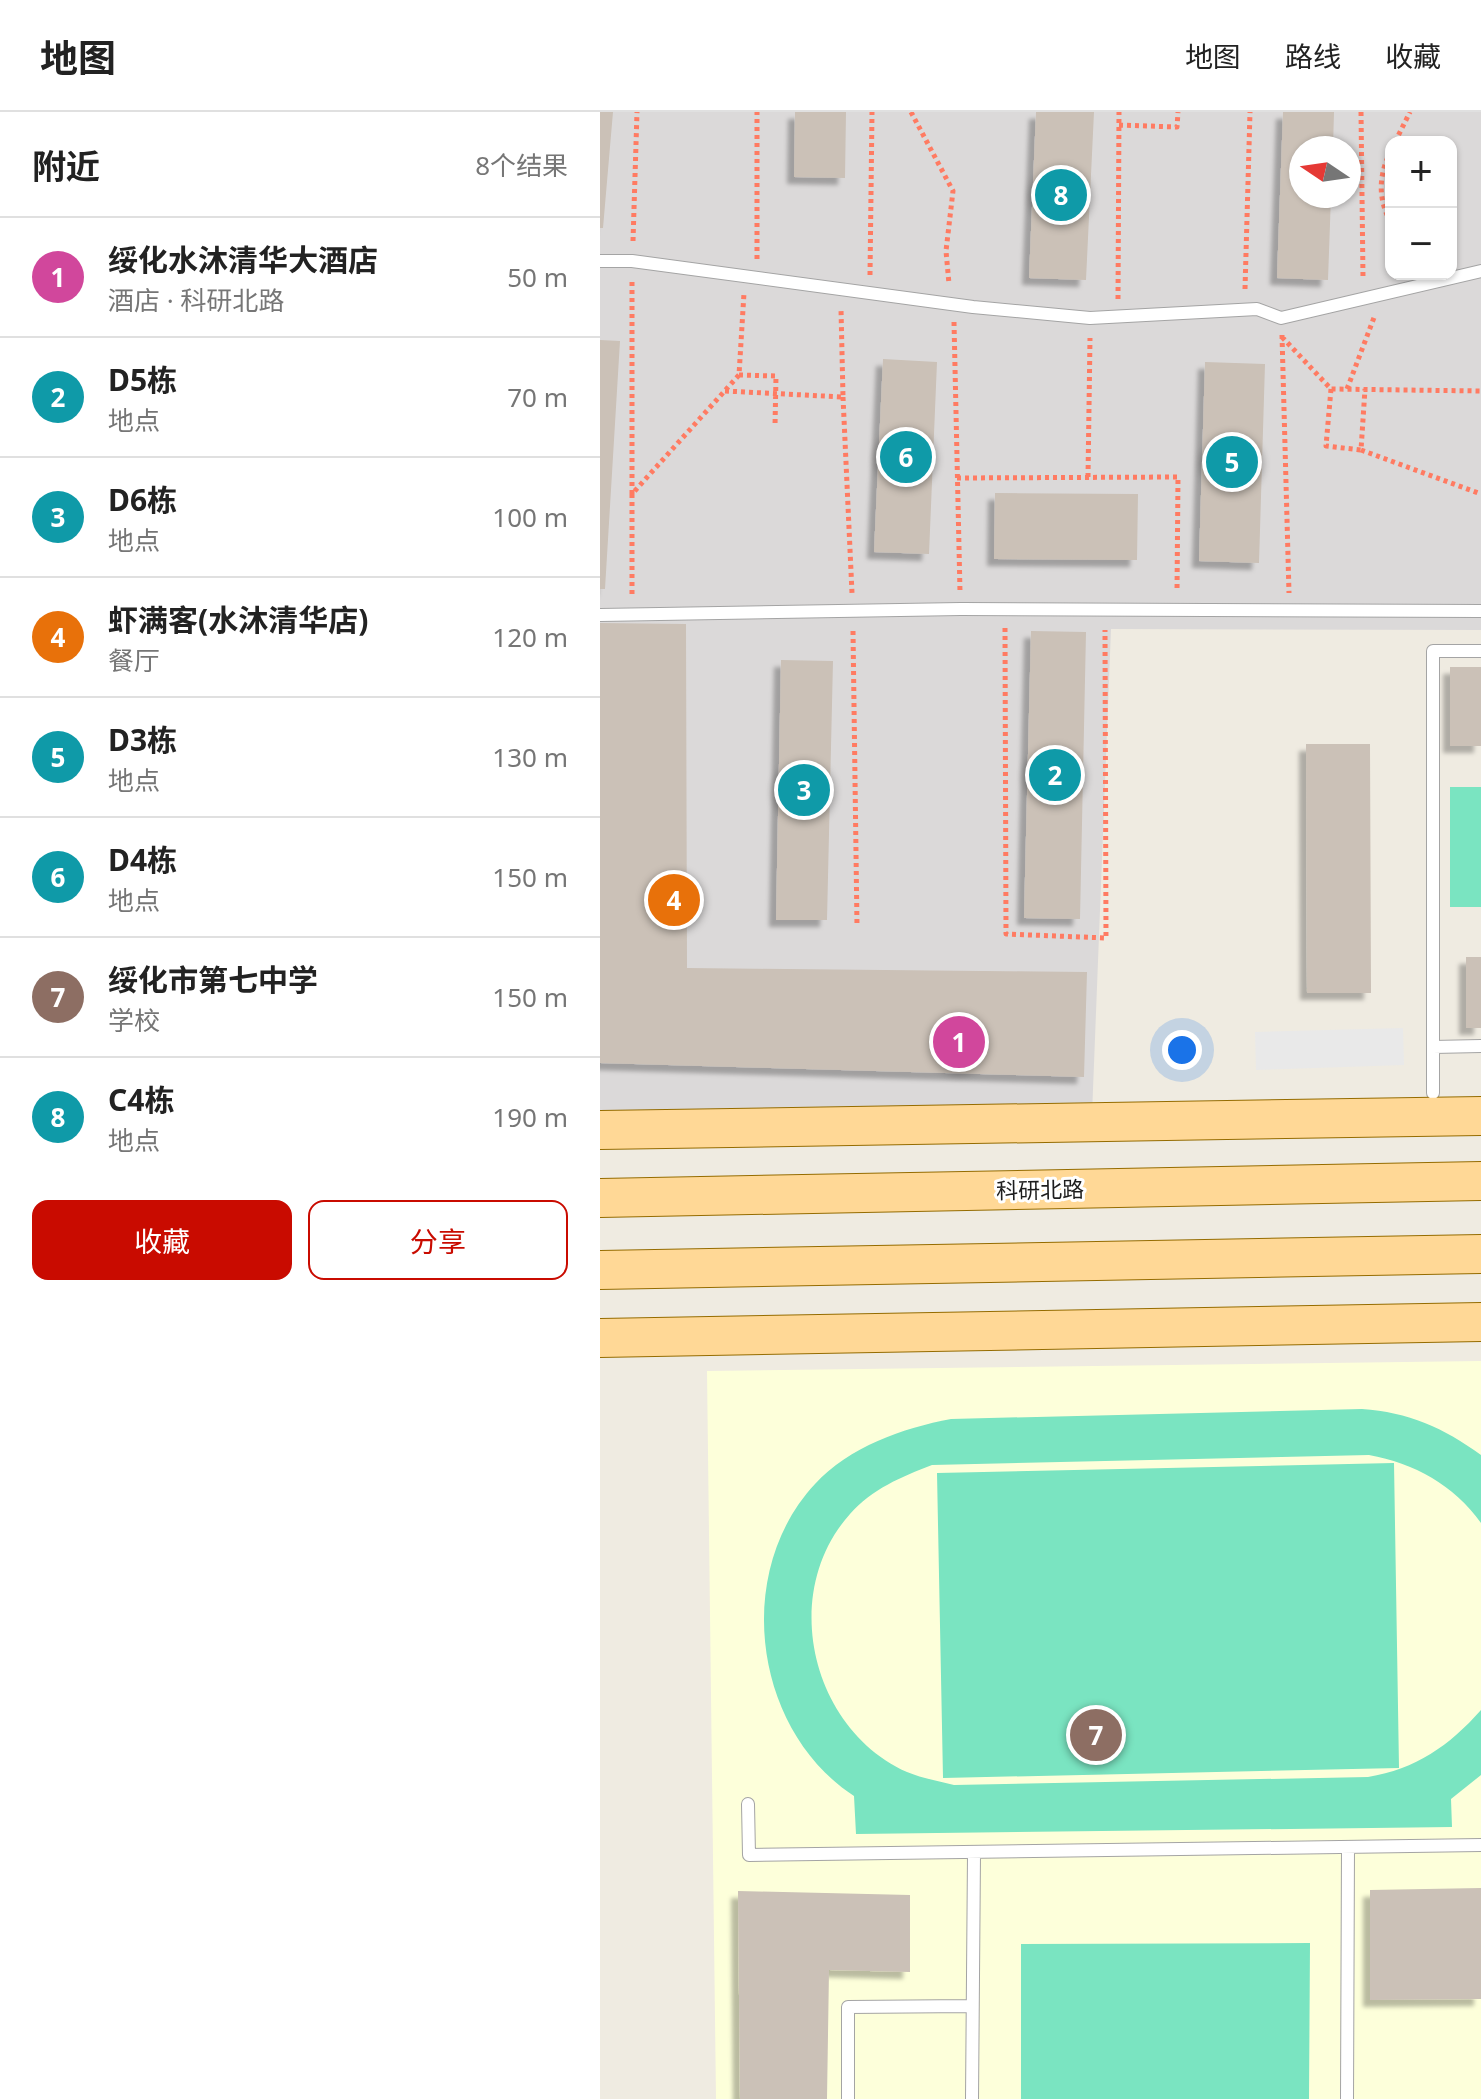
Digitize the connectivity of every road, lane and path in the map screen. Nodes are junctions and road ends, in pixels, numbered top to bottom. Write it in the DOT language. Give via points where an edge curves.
graph roads {
  1 [pos="637,112"];
  2 [pos="757,112"];
  3 [pos="872,112"];
  4 [pos="911,112"];
  5 [pos="1119,112"];
  6 [pos="1178,112"];
  7 [pos="1250,112"];
  8 [pos="1361,112"];
  9 [pos="1410,112"];
  10 [pos="1119,125"];
  11 [pos="1398,136"];
  12 [pos="1385,163"];
  13 [pos="1385,207"];
  14 [pos="600,261"];
  15 [pos="632,261"];
  16 [pos="1481,271"];
  17 [pos="751,277"];
  18 [pos="840,289"];
  19 [pos="869,293"];
  20 [pos="1383,294"];
  21 [pos="1363,299"];
  22 [pos="954,304"];
  23 [pos="1244,310"];
  24 [pos="1118,316"];
  25 [pos="1090,318"];
  26 [pos="1281,318"];
  27 [pos="1282,337"];
  28 [pos="739,375"];
  29 [pos="1331,389"];
  30 [pos="1347,389"];
  31 [pos="1365,389"];
  32 [pos="724,391"];
  33 [pos="1481,391"];
  34 [pos="775,395"];
  35 [pos="843,397"];
  36 [pos="775,426"];
  37 [pos="1361,450"];
  38 [pos="1088,477"];
  39 [pos="957,478"];
  40 [pos="632,494"];
  41 [pos="1481,494"];
  42 [pos="961,609"];
  43 [pos="1005,609"];
  44 [pos="1105,609"];
  45 [pos="1177,609"];
  46 [pos="1290,609"];
  47 [pos="853,610"];
  48 [pos="1481,611"];
  49 [pos="632,614"];
  50 [pos="600,615"];
  51 [pos="1481,651"];
  52 [pos="857,926"];
  53 [pos="1481,1046"];
  54 [pos="1433,1047"];
  55 [pos="1433,1093"];
  56 [pos="1481,1116"];
  57 [pos="600,1130"];
  58 [pos="1481,1181"];
  59 [pos="600,1198"];
  60 [pos="1481,1254"];
  61 [pos="600,1270"];
  62 [pos="1481,1322"];
  63 [pos="600,1338"];
  64 [pos="748,1804"];
  65 [pos="1481,1845"];
  66 [pos="1348,1847"];
  67 [pos="974,1854"];
  68 [pos="971,2006"];
  69 [pos="848,2099"];
  70 [pos="972,2099"];
  71 [pos="1347,2099"];
  1 -- 15 [label="path"];
  2 -- 17 [label="path"];
  3 -- 19 [label="path"];
  4 -- 22 [label="path" via="953,191 946,251"];
  5 -- 10 [label="path"];
  6 -- 10 [label="path" via="1177,127"];
  7 -- 23 [label="path"];
  8 -- 21 [label="path"];
  9 -- 11 [label="path"];
  10 -- 24 [label="path"];
  12 -- 13 [label="path" via="1380,194"];
  14 -- 15 [label="lane"];
  15 -- 17 [label="lane"];
  15 -- 40 [label="path"];
  16 -- 20 [label="lane"];
  17 -- 18 [label="lane"];
  17 -- 28 [label="path"];
  18 -- 19 [label="lane"];
  18 -- 35 [label="path"];
  19 -- 22 [label="lane"];
  20 -- 21 [label="lane"];
  20 -- 30 [label="path"];
  21 -- 26 [label="lane"];
  22 -- 25 [label="lane"];
  22 -- 39 [label="path"];
  23 -- 24 [label="lane"];
  23 -- 26 [label="lane"];
  24 -- 25 [label="lane"];
  25 -- 38 [label="path"];
  26 -- 27 [label="path"];
  27 -- 29 [label="path"];
  27 -- 46 [label="path"];
  28 -- 32 [label="path"];
  28 -- 34 [label="path" via="776,376"];
  29 -- 30 [label="path"];
  29 -- 37 [label="path" via="1326,446"];
  30 -- 31 [label="path"];
  31 -- 33 [label="path"];
  31 -- 37 [label="path"];
  32 -- 34 [label="path"];
  32 -- 40 [label="path"];
  34 -- 35 [label="path"];
  34 -- 36 [label="path"];
  35 -- 47 [label="path"];
  37 -- 41 [label="path"];
  38 -- 39 [label="path"];
  38 -- 45 [label="path" via="1178,477"];
  39 -- 42 [label="path"];
  40 -- 49 [label="path"];
  42 -- 43 [label="lane"];
  42 -- 47 [label="lane"];
  43 -- 44 [label="lane"];
  43 -- 44 [label="path" via="1006,934 1106,938"];
  44 -- 45 [label="lane"];
  45 -- 46 [label="lane"];
  46 -- 48 [label="lane"];
  47 -- 49 [label="lane"];
  47 -- 52 [label="path"];
  49 -- 50 [label="lane"];
  51 -- 54 [label="lane" via="1433,651"];
  53 -- 54 [label="lane"];
  54 -- 55 [label="lane"];
  56 -- 57 [label="main road"];
  58 -- 59 [label="main road, 科研北路"];
  60 -- 61 [label="main road"];
  62 -- 63 [label="main road"];
  64 -- 67 [label="lane" via="749,1855"];
  65 -- 66 [label="lane"];
  66 -- 67 [label="lane"];
  66 -- 71 [label="lane"];
  67 -- 68 [label="lane"];
  68 -- 69 [label="lane" via="848,2007"];
  68 -- 70 [label="lane"];
}
